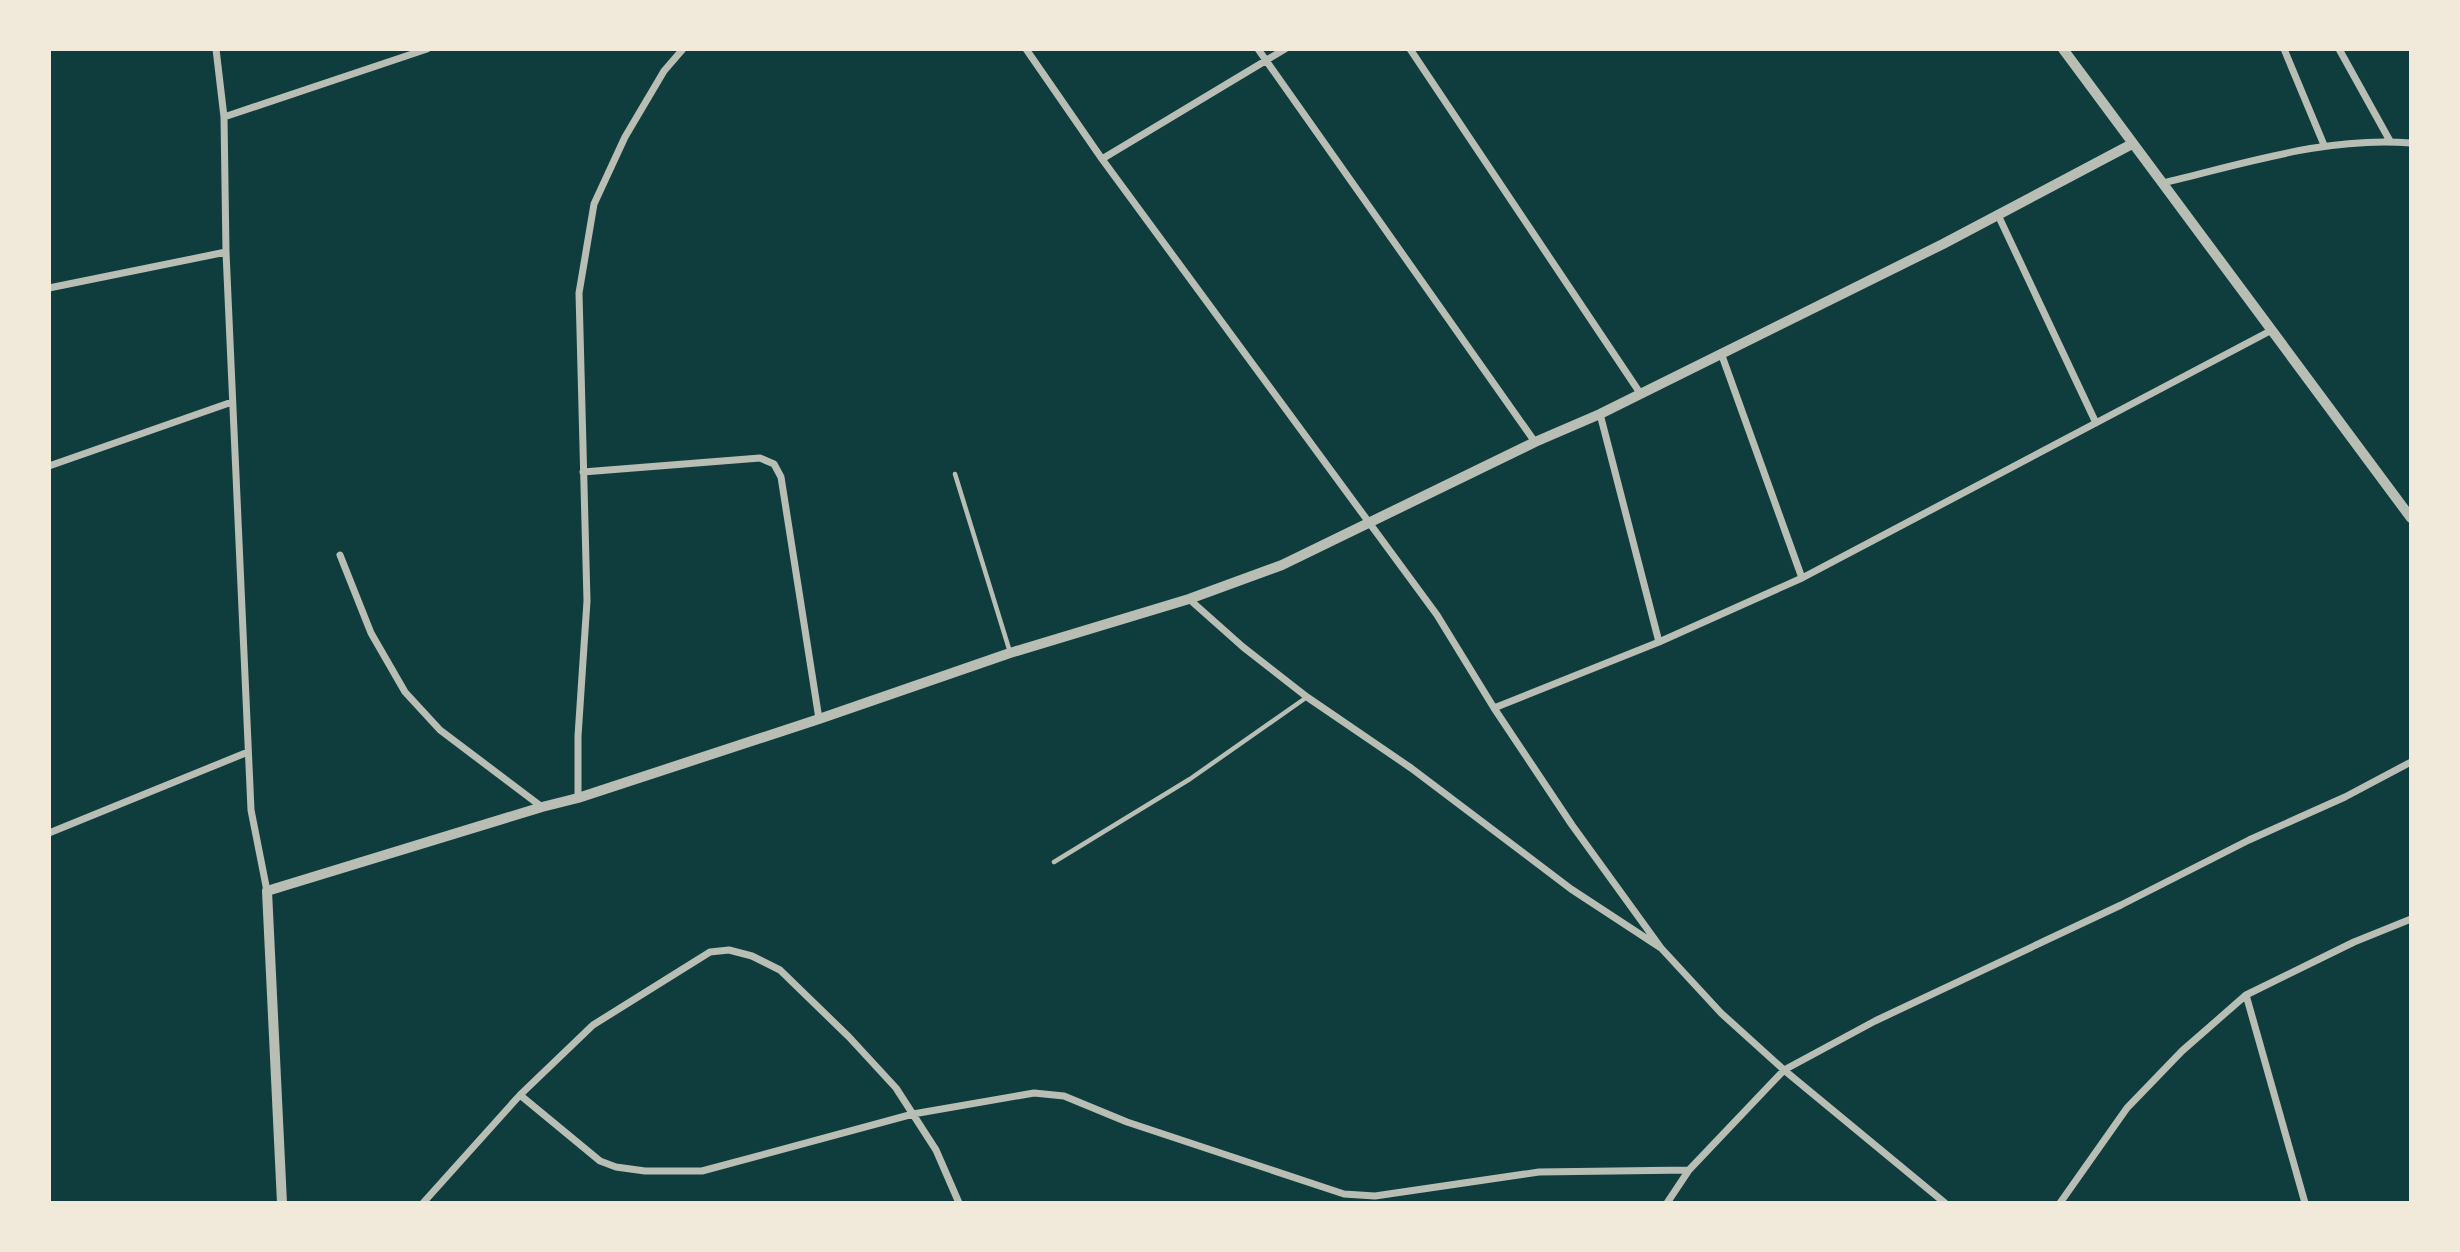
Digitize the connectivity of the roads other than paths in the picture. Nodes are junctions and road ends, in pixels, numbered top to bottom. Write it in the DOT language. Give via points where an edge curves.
graph roads {
  1 [pos="216,49"];
  2 [pos="427,49"];
  3 [pos="683,49"];
  4 [pos="1026,49"];
  5 [pos="1258,49"];
  6 [pos="1285,49"];
  7 [pos="1409,49"];
  8 [pos="2063,49"];
  9 [pos="2284,49"];
  10 [pos="2339,49"];
  11 [pos="1265,61"];
  12 [pos="224,117"];
  13 [pos="2390,141"];
  14 [pos="2411,143"];
  15 [pos="2132,144"];
  16 [pos="2325,145"];
  17 [pos="1102,159"];
  18 [pos="2162,183"];
  19 [pos="1998,215"];
  20 [pos="226,252"];
  21 [pos="49,288"];
  22 [pos="2272,330"];
  23 [pos="1721,353"];
  24 [pos="1640,393"];
  25 [pos="232,402"];
  26 [pos="1601,414"];
  27 [pos="2096,423"];
  28 [pos="1535,442"];
  29 [pos="49,466"];
  30 [pos="583,472"];
  31 [pos="955,474"];
  32 [pos="2411,519"];
  33 [pos="1368,524"];
  34 [pos="340,555"];
  35 [pos="1801,578"];
  36 [pos="1189,599"];
  37 [pos="1659,642"];
  38 [pos="1010,653"];
  39 [pos="1307,697"];
  40 [pos="1494,708"];
  41 [pos="819,719"];
  42 [pos="248,752"];
  43 [pos="2411,762"];
  44 [pos="578,798"];
  45 [pos="542,807"];
  46 [pos="49,833"];
  47 [pos="1054,862"];
  48 [pos="267,891"];
  49 [pos="2411,919"];
  50 [pos="1661,948"];
  51 [pos="2246,995"];
  52 [pos="1784,1070"];
  53 [pos="520,1094"];
  54 [pos="913,1114"];
  55 [pos="1689,1170"];
  56 [pos="280,1203"];
  57 [pos="423,1203"];
  58 [pos="959,1203"];
  59 [pos="1667,1203"];
  60 [pos="1945,1203"];
  61 [pos="2060,1203"];
  62 [pos="2305,1203"];
  1 -- 12 [label="street"];
  2 -- 12 [label="street"];
  3 -- 30 [label="street" via="664,71 625,137 594,204 579,293"];
  4 -- 17 [label="street"];
  5 -- 11 [label="street"];
  6 -- 11 [label="street"];
  7 -- 24 [label="street"];
  8 -- 15 [label="street"];
  9 -- 16 [label="street"];
  10 -- 13 [label="street"];
  11 -- 17 [label="street"];
  11 -- 28 [label="street"];
  12 -- 20 [label="street"];
  13 -- 14 [label="street"];
  13 -- 16 [label="street"];
  15 -- 18 [label="street"];
  15 -- 19 [label="street"];
  16 -- 18 [label="street"];
  17 -- 33 [label="street"];
  18 -- 22 [label="street"];
  19 -- 23 [label="street"];
  19 -- 27 [label="street"];
  20 -- 21 [label="street"];
  20 -- 25 [label="street"];
  22 -- 27 [label="street"];
  22 -- 32 [label="street"];
  23 -- 24 [label="street"];
  23 -- 35 [label="street"];
  24 -- 26 [label="street"];
  25 -- 29 [label="street"];
  25 -- 42 [label="street"];
  26 -- 28 [label="street"];
  26 -- 37 [label="street"];
  27 -- 35 [label="street"];
  28 -- 33 [label="street"];
  30 -- 41 [label="street" via="760,458 774,464 781,477"];
  30 -- 44 [label="street" via="587,601"];
  31 -- 38 [label="lane"];
  33 -- 36 [label="street" via="1282,565"];
  33 -- 40 [label="street" via="1437,615"];
  34 -- 45 [label="street" via="370,633 405,692 440,730"];
  35 -- 37 [label="street"];
  36 -- 38 [label="street"];
  36 -- 39 [label="street"];
  37 -- 40 [label="street"];
  38 -- 41 [label="street"];
  39 -- 47 [label="lane" via="1190,779"];
  39 -- 50 [label="street" via="1411,768 1571,889"];
  40 -- 50 [label="street"];
  41 -- 44 [label="street"];
  42 -- 46 [label="street"];
  42 -- 48 [label="street" via="251,810"];
  43 -- 52 [label="street" via="1875,1021"];
  44 -- 45 [label="street"];
  45 -- 48 [label="street"];
  48 -- 56 [label="street"];
  49 -- 51 [label="street"];
  50 -- 52 [label="street" via="1721,1013"];
  51 -- 61 [label="street" via="2127,1108"];
  51 -- 62 [label="street"];
  52 -- 55 [label="street"];
  52 -- 60 [label="street"];
  53 -- 54 [label="street" via="600,1161 645,1171 702,1171"];
  53 -- 54 [label="street" via="593,1025 710,952 729,950 780,970 849,1037 896,1088"];
  53 -- 57 [label="street"];
  54 -- 55 [label="street" via="1015,1095 1064,1096 1127,1122 1344,1194 1375,1196 1539,1172"];
  54 -- 58 [label="street" via="936,1150"];
  55 -- 59 [label="street"];
}
